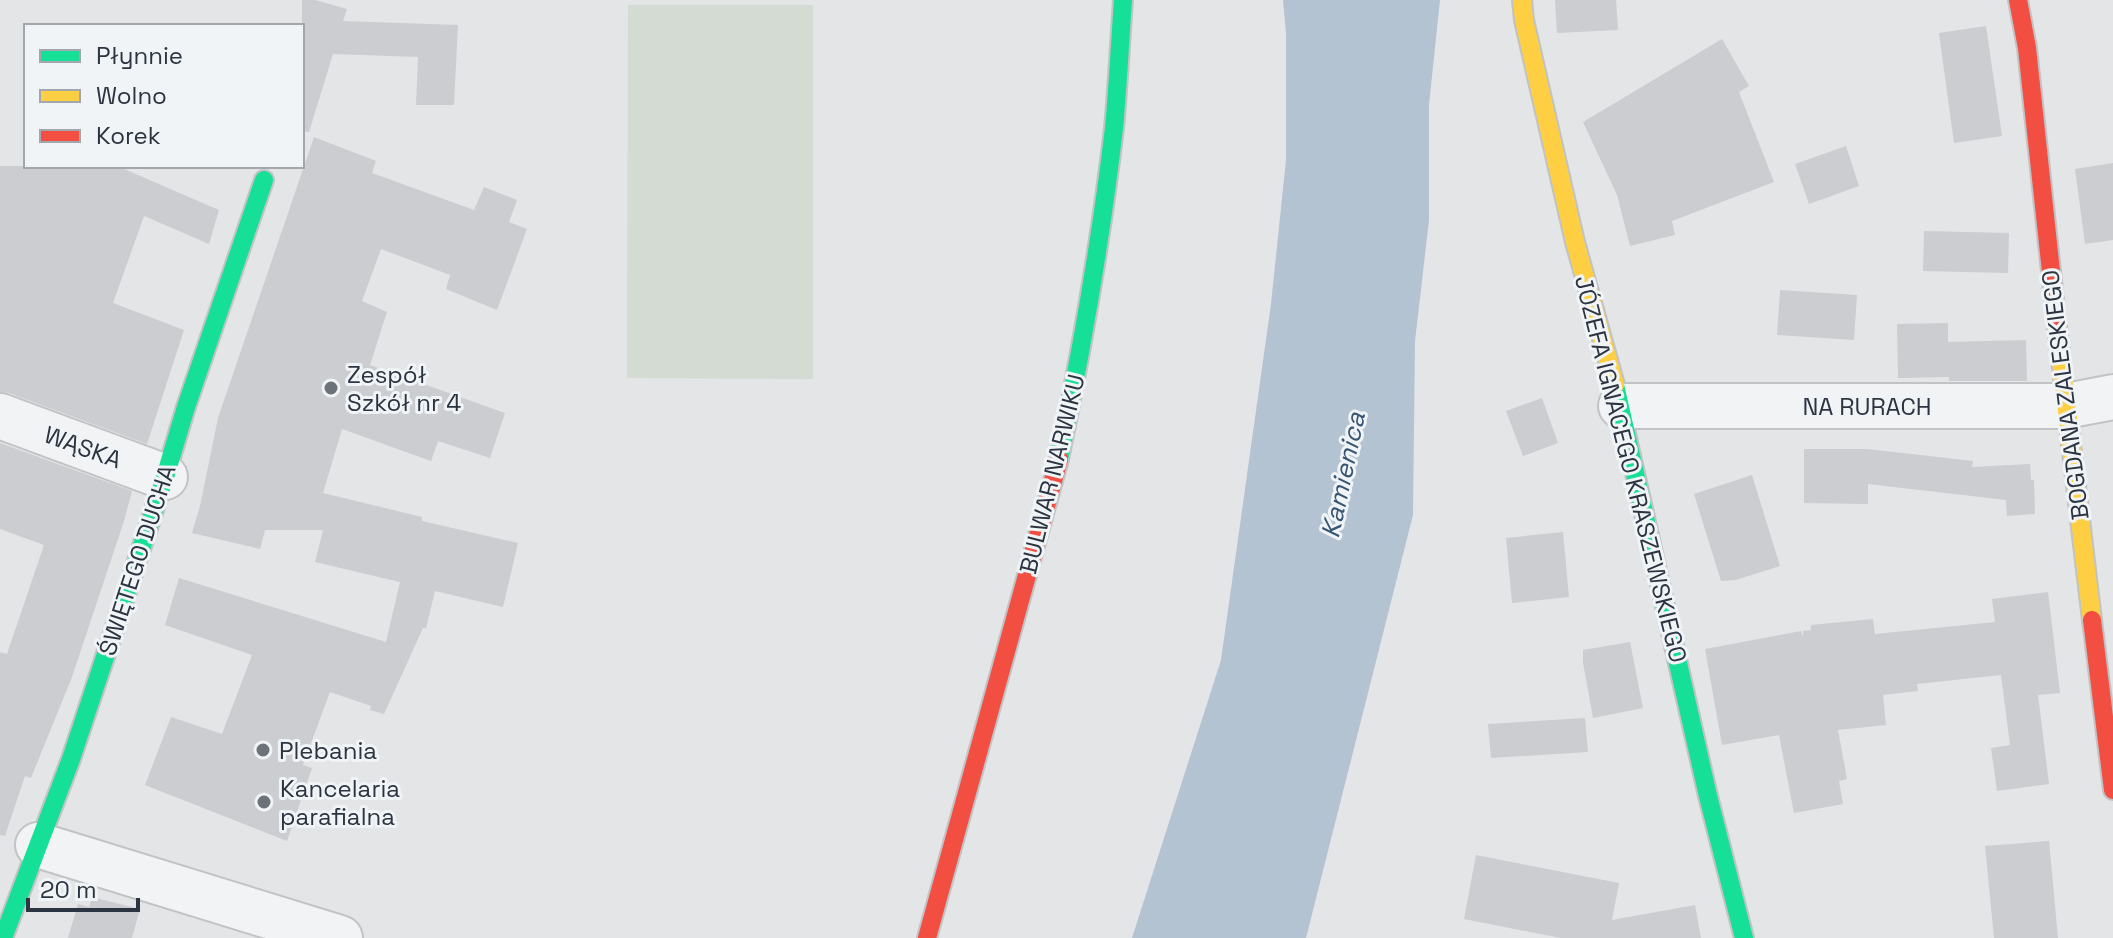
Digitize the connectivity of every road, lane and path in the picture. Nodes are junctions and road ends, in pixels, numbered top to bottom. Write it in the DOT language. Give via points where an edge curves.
graph roads {
  1 [pos="1123,0"];
  2 [pos="1522,0"];
  3 [pos="2018,0"];
  4 [pos="264,180"];
  5 [pos="2113,397"];
  6 [pos="1621,406"];
  7 [pos="2066,406"];
  8 [pos="0,416"];
  9 [pos="165,477"];
  10 [pos="2113,790"];
  11 [pos="38,845"];
  12 [pos="9,891"];
  13 [pos="3,938"];
  14 [pos="340,938"];
  15 [pos="927,938"];
  16 [pos="1744,938"];
  1 -- 15 [label="street, BULWAR NARWIKU" via="1100,236 1060,455"];
  2 -- 6 [label="street, JÓZEFA IGNACEGO KRASZEWSKIEGO" via="1575,242"];
  3 -- 7 [label="street, BOGDANA ZALESKIEGO"];
  4 -- 9 [label="street, ŚWIĘTEGO DUCHA"];
  5 -- 7 [label="street, NA RURACH"];
  6 -- 7 [label="street, NA RURACH"];
  6 -- 16 [label="street, JÓZEFA IGNACEGO KRASZEWSKIEGO"];
  7 -- 10 [label="street, BOGDANA ZALESKIEGO"];
  8 -- 9 [label="street, WĄSKA"];
  9 -- 11 [label="street, ŚWIĘTEGO DUCHA"];
  11 -- 12 [label="street, ŚWIĘTEGO DUCHA"];
  11 -- 14 [label="street"];
  12 -- 13 [label="street, ŚWIĘTEGO DUCHA"];
}
